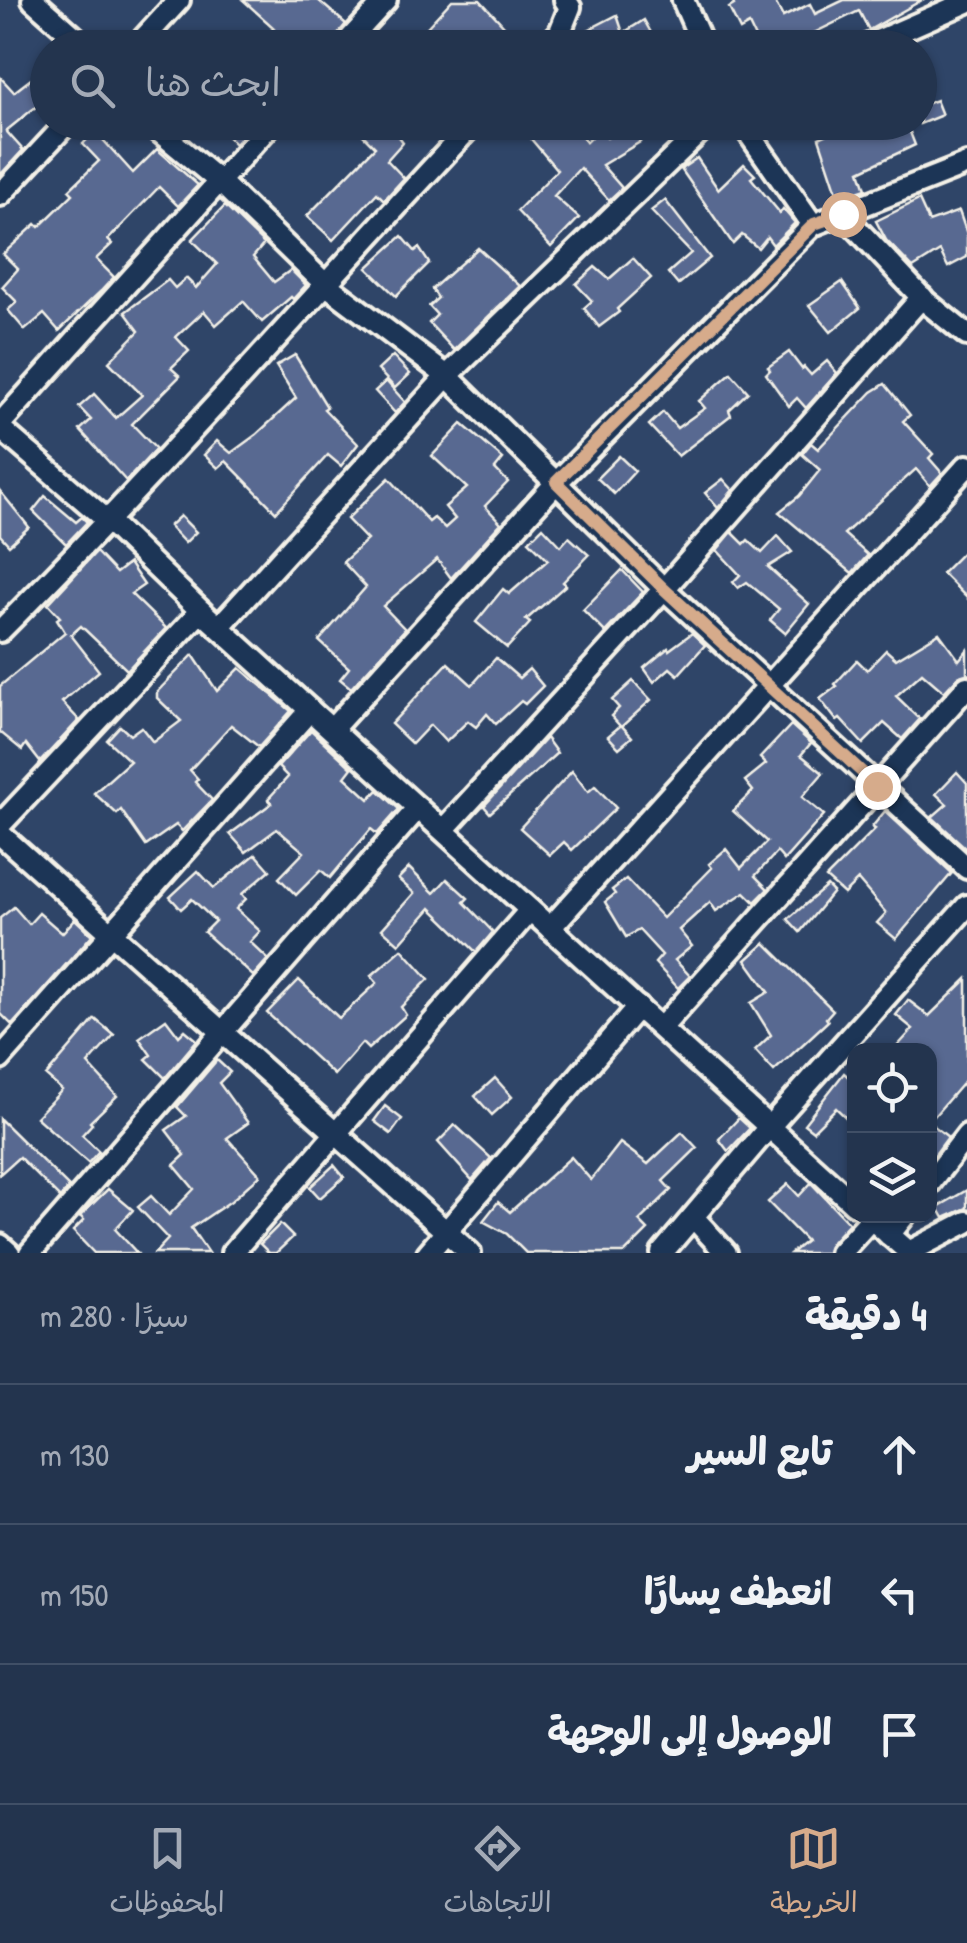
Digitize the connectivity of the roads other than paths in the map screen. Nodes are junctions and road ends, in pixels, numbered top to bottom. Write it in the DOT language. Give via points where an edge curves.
graph roads {
  1 [pos="33,0"];
  2 [pos="179,0"];
  3 [pos="386,0"];
  4 [pos="565,0"];
  5 [pos="684,0"];
  6 [pos="967,2"];
  7 [pos="67,30"];
  8 [pos="152,30"];
  9 [pos="358,30"];
  10 [pos="561,30"];
  11 [pos="696,30"];
  12 [pos="903,30"];
  13 [pos="51,140"];
  14 [pos="170,140"];
  15 [pos="256,140"];
  16 [pos="459,140"];
  17 [pos="691,140"];
  18 [pos="754,140"];
  19 [pos="967,164"];
  20 [pos="219,180"];
  21 [pos="0,194"];
  22 [pos="843,214"];
  23 [pos="814,224"];
  24 [pos="324,283"];
  25 [pos="922,297"];
  26 [pos="967,335"];
  27 [pos="447,376"];
  28 [pos="0,426"];
  29 [pos="967,466"];
  30 [pos="556,482"];
  31 [pos="109,522"];
  32 [pos="664,589"];
  33 [pos="202,611"];
  34 [pos="219,627"];
  35 [pos="0,631"];
  36 [pos="967,686"];
  37 [pos="769,687"];
  38 [pos="310,710"];
  39 [pos="332,729"];
  40 [pos="877,786"];
  41 [pos="418,808"];
  42 [pos="0,824"];
  43 [pos="444,829"];
  44 [pos="0,834"];
  45 [pos="967,868"];
  46 [pos="967,906"];
  47 [pos="530,910"];
  48 [pos="550,928"];
  49 [pos="112,935"];
  50 [pos="638,1008"];
  51 [pos="661,1028"];
  52 [pos="219,1032"];
  53 [pos="0,1059"];
  54 [pos="769,1127"];
  55 [pos="335,1134"];
  56 [pos="967,1135"];
  57 [pos="937,1174"];
  58 [pos="847,1198"];
  59 [pos="693,1217"];
  60 [pos="967,1222"];
  61 [pos="865,1223"];
  62 [pos="876,1223"];
  63 [pos="898,1223"];
  64 [pos="446,1232"];
  65 [pos="889,1235"];
  66 [pos="0,1244"];
  67 [pos="10,1253"];
  68 [pos="30,1253"];
  69 [pos="232,1253"];
  70 [pos="428,1253"];
  71 [pos="470,1253"];
  72 [pos="662,1253"];
  73 [pos="726,1253"];
  74 [pos="840,1253"];
  75 [pos="909,1253"];
  1 -- 7 [label="street"];
  2 -- 8 [label="street"];
  3 -- 9 [label="street"];
  4 -- 10 [label="street" via="570,7"];
  5 -- 11 [label="street"];
  6 -- 12 [label="street"];
  13 -- 21 [label="street"];
  14 -- 20 [label="street"];
  15 -- 20 [label="street"];
  16 -- 24 [label="street"];
  17 -- 27 [label="street"];
  18 -- 23 [label="street"];
  19 -- 22 [label="street"];
  20 -- 24 [label="street"];
  20 -- 28 [label="street"];
  22 -- 23 [label="street"];
  22 -- 25 [label="street"];
  23 -- 30 [label="street"];
  24 -- 27 [label="street"];
  24 -- 31 [label="street"];
  25 -- 26 [label="street"];
  25 -- 32 [label="street"];
  27 -- 30 [label="street"];
  27 -- 34 [label="street"];
  28 -- 31 [label="street"];
  29 -- 37 [label="street"];
  30 -- 32 [label="street"];
  30 -- 39 [label="street"];
  31 -- 33 [label="street"];
  31 -- 35 [label="street"];
  32 -- 37 [label="street"];
  32 -- 43 [label="street"];
  33 -- 34 [label="street"];
  33 -- 42 [label="street"];
  34 -- 38 [label="street"];
  36 -- 40 [label="street"];
  37 -- 40 [label="street"];
  37 -- 48 [label="street"];
  38 -- 39 [label="street"];
  38 -- 49 [label="street"];
  39 -- 41 [label="street"];
  40 -- 45 [label="street"];
  40 -- 51 [label="street"];
  41 -- 43 [label="street"];
  41 -- 52 [label="street"];
  43 -- 47 [label="street"];
  44 -- 49 [label="street"];
  46 -- 54 [label="street"];
  47 -- 48 [label="street"];
  47 -- 55 [label="street"];
  48 -- 50 [label="street"];
  49 -- 52 [label="street"];
  49 -- 53 [label="street"];
  50 -- 51 [label="street"];
  50 -- 64 [label="street"];
  51 -- 54 [label="street"];
  52 -- 55 [label="street"];
  52 -- 68 [label="street"];
  54 -- 58 [label="street"];
  54 -- 59 [label="street"];
  55 -- 64 [label="street"];
  55 -- 69 [label="street"];
  56 -- 57 [label="street"];
  59 -- 72 [label="street"];
  59 -- 73 [label="street"];
  60 -- 75 [label="street"];
  61 -- 74 [label="street"];
  62 -- 65 [label="street"];
  63 -- 65 [label="street"];
  64 -- 70 [label="street"];
  64 -- 71 [label="street"];
  65 -- 75 [label="street"];
  66 -- 67 [label="street"];
}
